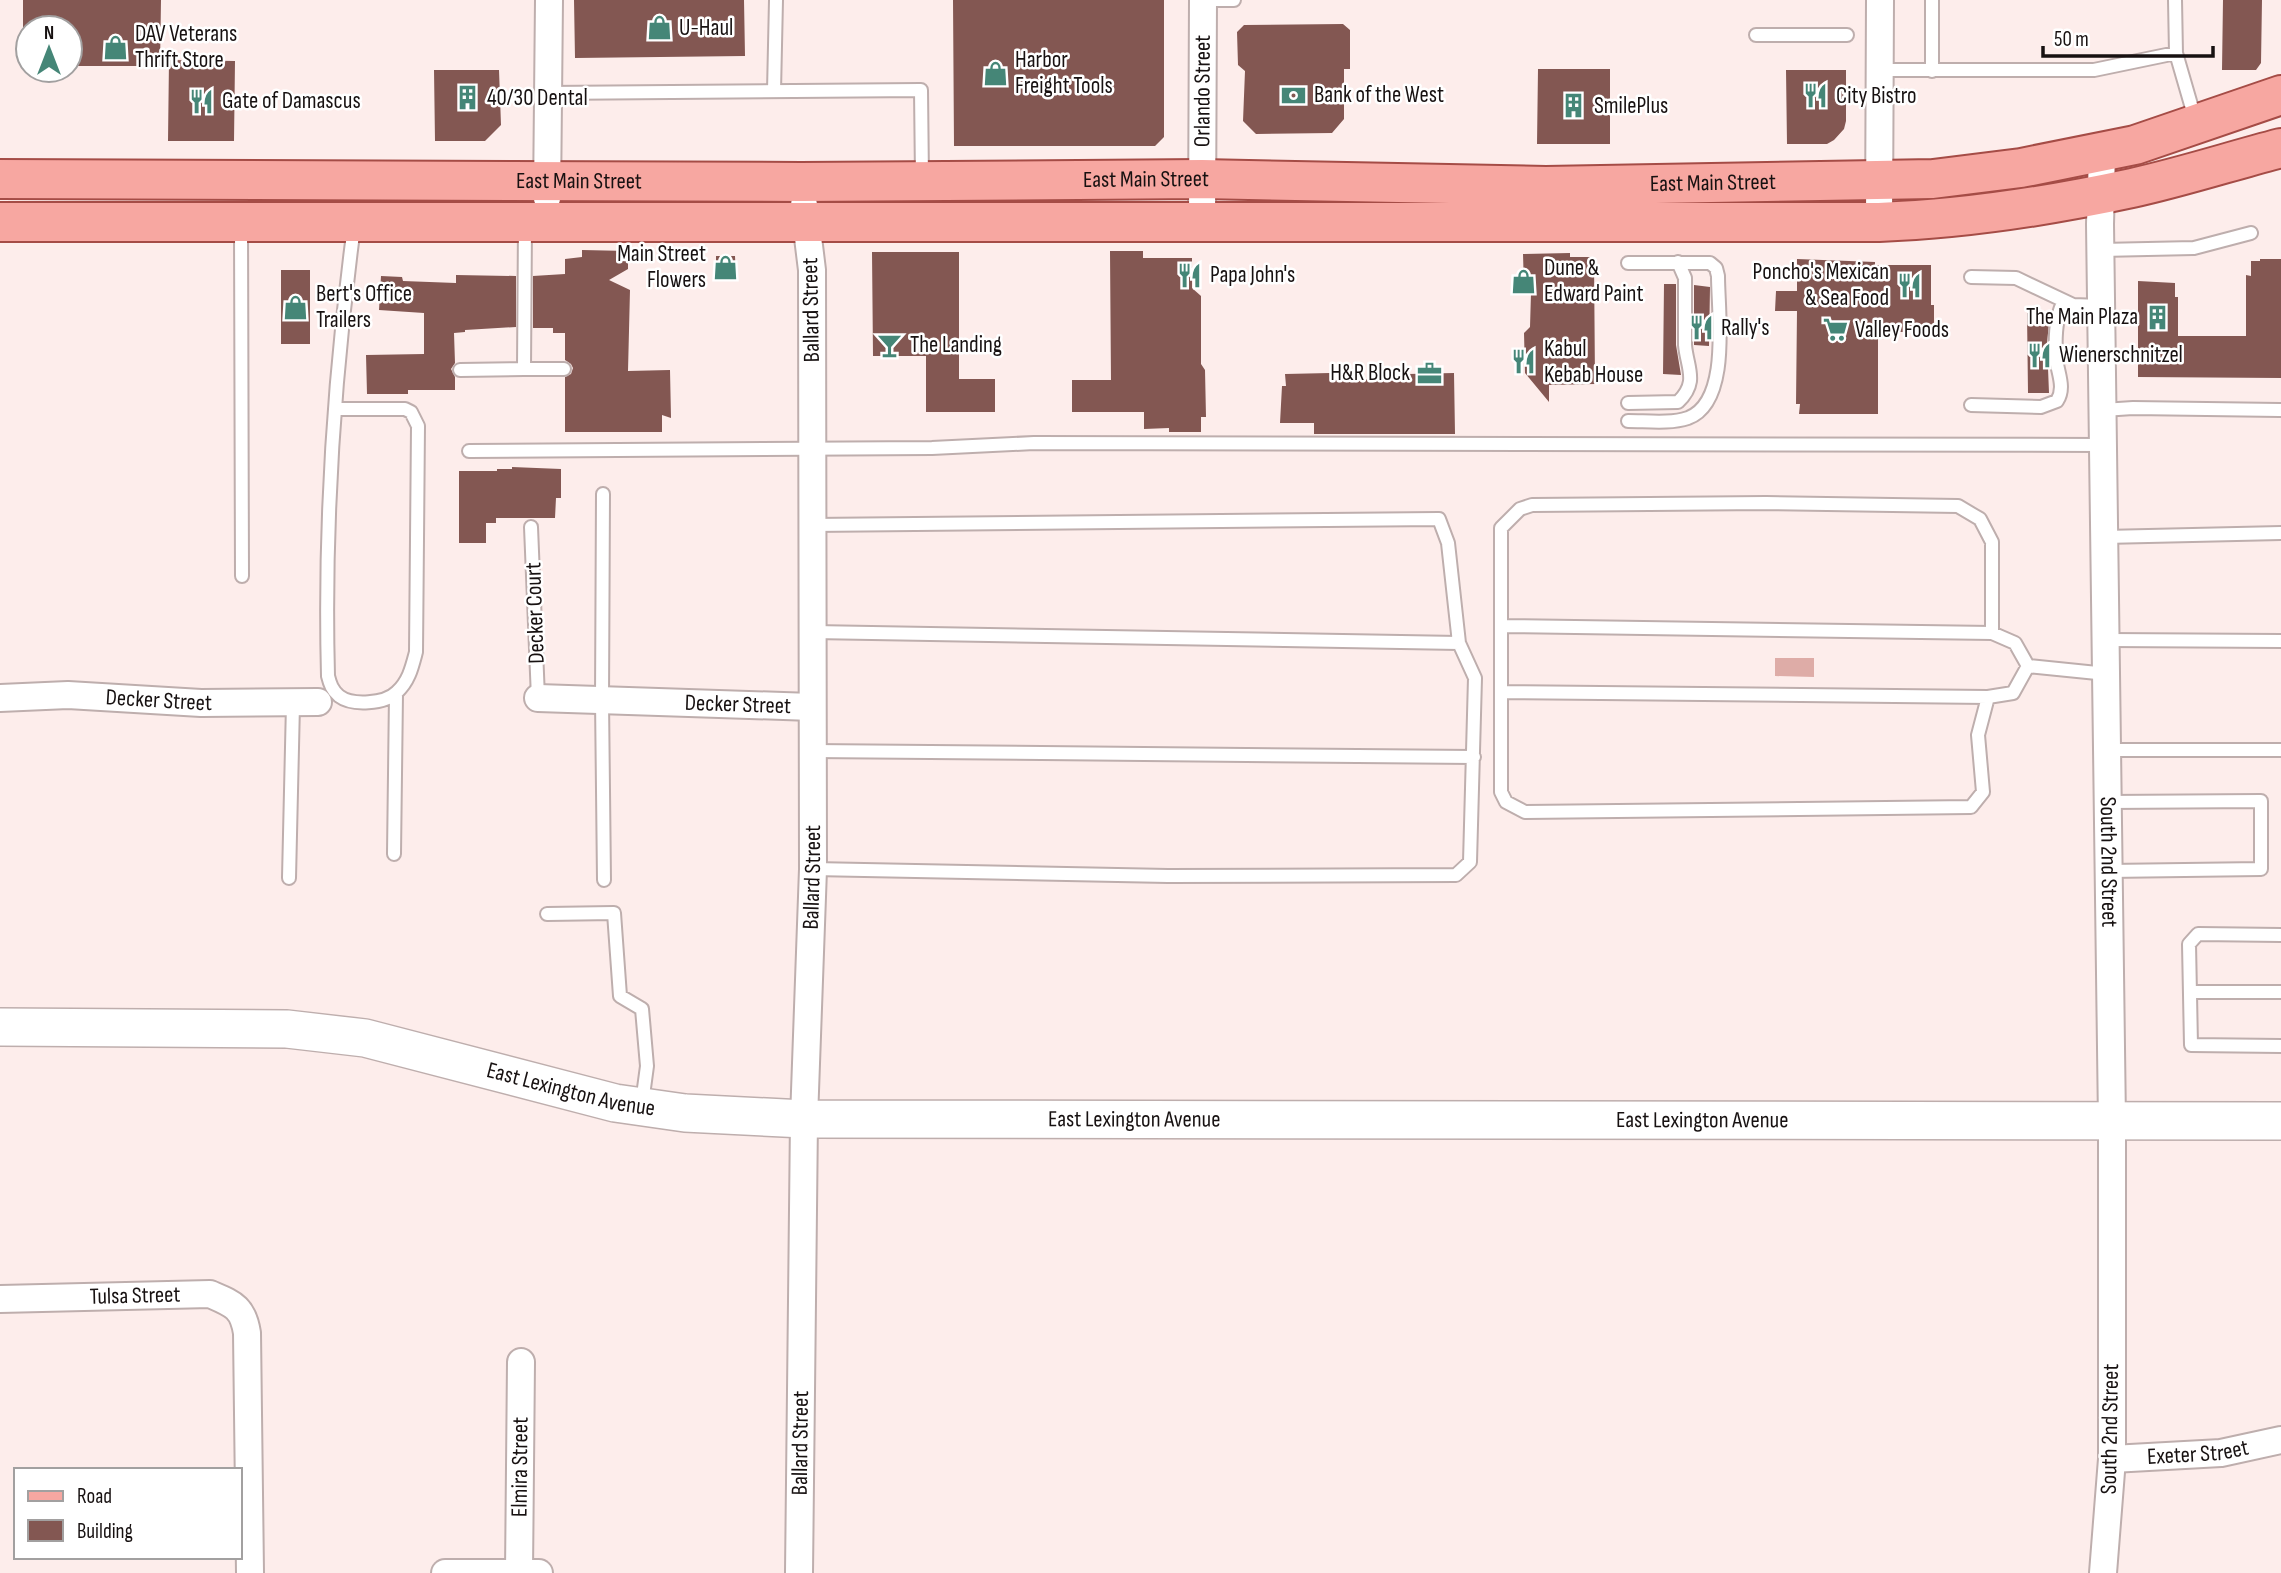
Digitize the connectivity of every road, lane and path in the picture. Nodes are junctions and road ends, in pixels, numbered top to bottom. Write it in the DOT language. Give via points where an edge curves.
graph roads {
  1 [pos="550,0"];
  2 [pos="775,0"];
  3 [pos="1203,0"];
  4 [pos="1234,0"];
  5 [pos="1880,0"];
  6 [pos="1931,0"];
  7 [pos="2175,0"];
  8 [pos="1756,35"];
  9 [pos="1847,35"];
  10 [pos="2176,53"];
  11 [pos="1879,71"];
  12 [pos="1932,71"];
  13 [pos="774,91"];
  14 [pos="548,93"];
  15 [pos="2281,94"];
  16 [pos="2196,124"];
  17 [pos="2281,148"];
  18 [pos="2102,152"];
  19 [pos="0,179"];
  20 [pos="1202,179"];
  21 [pos="547,180"];
  22 [pos="1879,180"];
  23 [pos="922,181"];
  24 [pos="801,182"];
  25 [pos="1624,185"];
  26 [pos="2101,194"];
  27 [pos="0,222"];
  28 [pos="807,222"];
  29 [pos="1202,222"];
  30 [pos="1628,222"];
  31 [pos="1879,222"];
  32 [pos="242,223"];
  33 [pos="354,223"];
  34 [pos="535,224"];
  35 [pos="2251,233"];
  36 [pos="2101,250"];
  37 [pos="1678,262"];
  38 [pos="1628,263"];
  39 [pos="1971,277"];
  40 [pos="2064,301"];
  41 [pos="2101,306"];
  42 [pos="524,369"];
  43 [pos="564,369"];
  44 [pos="460,370"];
  45 [pos="1628,403"];
  46 [pos="1971,405"];
  47 [pos="335,409"];
  48 [pos="2103,410"];
  49 [pos="2280,410"];
  50 [pos="1628,421"];
  51 [pos="2104,444"];
  52 [pos="812,448"];
  53 [pos="469,451"];
  54 [pos="603,494"];
  55 [pos="812,525"];
  56 [pos="531,527"];
  57 [pos="2281,533"];
  58 [pos="2104,537"];
  59 [pos="242,576"];
  60 [pos="1500,626"];
  61 [pos="813,632"];
  62 [pos="1992,633"];
  63 [pos="2107,640"];
  64 [pos="2281,641"];
  65 [pos="1459,643"];
  66 [pos="2028,666"];
  67 [pos="2107,674"];
  68 [pos="1500,692"];
  69 [pos="396,694"];
  70 [pos="1988,696"];
  71 [pos="0,698"];
  72 [pos="538,698"];
  73 [pos="602,700"];
  74 [pos="306,703"];
  75 [pos="812,707"];
  76 [pos="2107,750"];
  77 [pos="2281,750"];
  78 [pos="812,751"];
  79 [pos="1474,757"];
  80 [pos="2107,802"];
  81 [pos="394,854"];
  82 [pos="813,869"];
  83 [pos="2108,872"];
  84 [pos="289,878"];
  85 [pos="604,880"];
  86 [pos="547,914"];
  87 [pos="2281,935"];
  88 [pos="2190,992"];
  89 [pos="2281,992"];
  90 [pos="0,1027"];
  91 [pos="2281,1046"];
  92 [pos="641,1107"];
  93 [pos="804,1119"];
  94 [pos="2281,1121"];
  95 [pos="2112,1122"];
  96 [pos="0,1299"];
  97 [pos="521,1362"];
  98 [pos="2281,1440"];
  99 [pos="2112,1459"];
  100 [pos="250,1573"];
  101 [pos="445,1573"];
  102 [pos="529,1573"];
  103 [pos="799,1573"];
  104 [pos="2103,1573"];
  1 -- 14 [label="street"];
  2 -- 13 [label="lane"];
  3 -- 4 [label="lane"];
  3 -- 20 [label="street, Orlando Street"];
  5 -- 11 [label="street"];
  6 -- 12 [label="lane"];
  7 -- 10 [label="lane"];
  8 -- 9 [label="lane"];
  10 -- 12 [label="lane" via="2094,70"];
  10 -- 16 [label="lane"];
  11 -- 12 [label="lane"];
  11 -- 22 [label="street"];
  13 -- 14 [label="lane"];
  13 -- 23 [label="lane" via="921,90"];
  14 -- 21 [label="street"];
  15 -- 16 [label="main road, East Main Street"];
  16 -- 18 [label="main road, East Main Street"];
  17 -- 26 [label="main road, East Main Street"];
  18 -- 22 [label="main road, East Main Street" via="2021,168 1933,179"];
  18 -- 26 [label="street, South 2nd Street"];
  19 -- 21 [label="main road, East Main Street"];
  20 -- 23 [label="main road, East Main Street"];
  20 -- 25 [label="main road, East Main Street"];
  20 -- 29 [label="street, Orlando Street"];
  21 -- 24 [label="main road, East Main Street"];
  21 -- 34 [label="street"];
  22 -- 25 [label="main road, East Main Street"];
  22 -- 31 [label="street"];
  23 -- 24 [label="main road, East Main Street"];
  24 -- 28 [label="street, Ballard Street"];
  25 -- 30 [label="main road"];
  26 -- 31 [label="main road, East Main Street" via="1939,220"];
  26 -- 36 [label="street, South 2nd Street"];
  27 -- 32 [label="main road, East Main Street"];
  28 -- 29 [label="main road, East Main Street"];
  28 -- 34 [label="main road, East Main Street"];
  28 -- 52 [label="street, Ballard Street" via="812,270"];
  29 -- 30 [label="main road, East Main Street"];
  30 -- 31 [label="main road, East Main Street"];
  32 -- 33 [label="main road, East Main Street"];
  32 -- 59 [label="lane"];
  33 -- 34 [label="main road, East Main Street"];
  33 -- 47 [label="lane"];
  34 -- 42 [label="lane"];
  35 -- 36 [label="lane" via="2194,248"];
  36 -- 41 [label="street, South 2nd Street"];
  37 -- 38 [label="lane"];
  37 -- 45 [label="lane" via="1685,278 1688,389 1678,402"];
  37 -- 50 [label="lane" via="1710,263 1716,268 1716,383 1704,407 1690,417"];
  39 -- 40 [label="lane" via="2016,278"];
  40 -- 41 [label="lane" via="2073,306"];
  40 -- 46 [label="lane" via="2058,312 2056,357 2062,387 2057,401 2041,407"];
  41 -- 48 [label="street, South 2nd Street"];
  42 -- 43 [label="lane"];
  42 -- 44 [label="lane"];
  47 -- 69 [label="lane" via="326,592 328,676 332,689 353,701 374,702"];
  47 -- 69 [label="lane" via="405,409 418,426 416,652 410,675"];
  48 -- 49 [label="lane"];
  48 -- 51 [label="street, South 2nd Street"];
  51 -- 52 [label="lane" via="1034,443"];
  51 -- 58 [label="street, South 2nd Street"];
  52 -- 53 [label="lane"];
  52 -- 55 [label="street, Ballard Street"];
  54 -- 73 [label="lane"];
  55 -- 61 [label="street, Ballard Street"];
  55 -- 65 [label="lane" via="1439,519 1448,543"];
  56 -- 72 [label="lane, Decker Court"];
  57 -- 58 [label="lane"];
  58 -- 63 [label="street, South 2nd Street"];
  60 -- 62 [label="lane"];
  60 -- 62 [label="lane" via="1500,528 1520,509 1532,505 1766,503 1958,506 1980,519 1992,542"];
  60 -- 68 [label="lane"];
  61 -- 65 [label="lane"];
  61 -- 75 [label="street, Ballard Street"];
  62 -- 66 [label="lane" via="2015,643"];
  63 -- 64 [label="lane"];
  63 -- 67 [label="street, South 2nd Street"];
  65 -- 79 [label="lane" via="1475,678"];
  66 -- 67 [label="lane"];
  66 -- 70 [label="lane" via="2013,693"];
  67 -- 76 [label="street, South 2nd Street"];
  68 -- 70 [label="lane"];
  68 -- 70 [label="lane" via="1500,792 1506,802 1525,812 1971,807 1983,792 1978,736"];
  69 -- 81 [label="lane"];
  71 -- 74 [label="street, Decker Street" via="68,695 201,703"];
  72 -- 73 [label="street, Decker Street"];
  73 -- 75 [label="street, Decker Street"];
  73 -- 85 [label="lane"];
  74 -- 84 [label="lane"];
  75 -- 78 [label="street, Ballard Street"];
  76 -- 77 [label="lane"];
  76 -- 80 [label="street, South 2nd Street"];
  78 -- 79 [label="lane"];
  78 -- 82 [label="street, Ballard Street"];
  79 -- 82 [label="lane" via="1470,862 1457,875 1168,876"];
  80 -- 83 [label="street, South 2nd Street"];
  80 -- 83 [label="lane" via="2261,801 2261,869"];
  82 -- 93 [label="street, Ballard Street"];
  83 -- 95 [label="street, South 2nd Street"];
  86 -- 92 [label="lane" via="614,913 620,996 642,1009 647,1066"];
  87 -- 88 [label="lane" via="2198,934 2189,944"];
  88 -- 89 [label="lane"];
  88 -- 91 [label="lane" via="2190,1045"];
  90 -- 92 [label="street, East Lexington Avenue" via="287,1029 365,1038"];
  92 -- 93 [label="street, East Lexington Avenue"];
  93 -- 95 [label="street, East Lexington Avenue"];
  93 -- 103 [label="street, Ballard Street"];
  94 -- 95 [label="street, East Lexington Avenue"];
  95 -- 99 [label="street, South 2nd Street"];
  96 -- 100 [label="street, Tulsa Street" via="210,1294 233,1304 244,1317 247,1333"];
  97 -- 102 [label="street, Elmira Street"];
  98 -- 99 [label="street, Exeter Street" via="2221,1453"];
  99 -- 104 [label="street, South 2nd Street"];
  101 -- 102 [label="street"];
}
